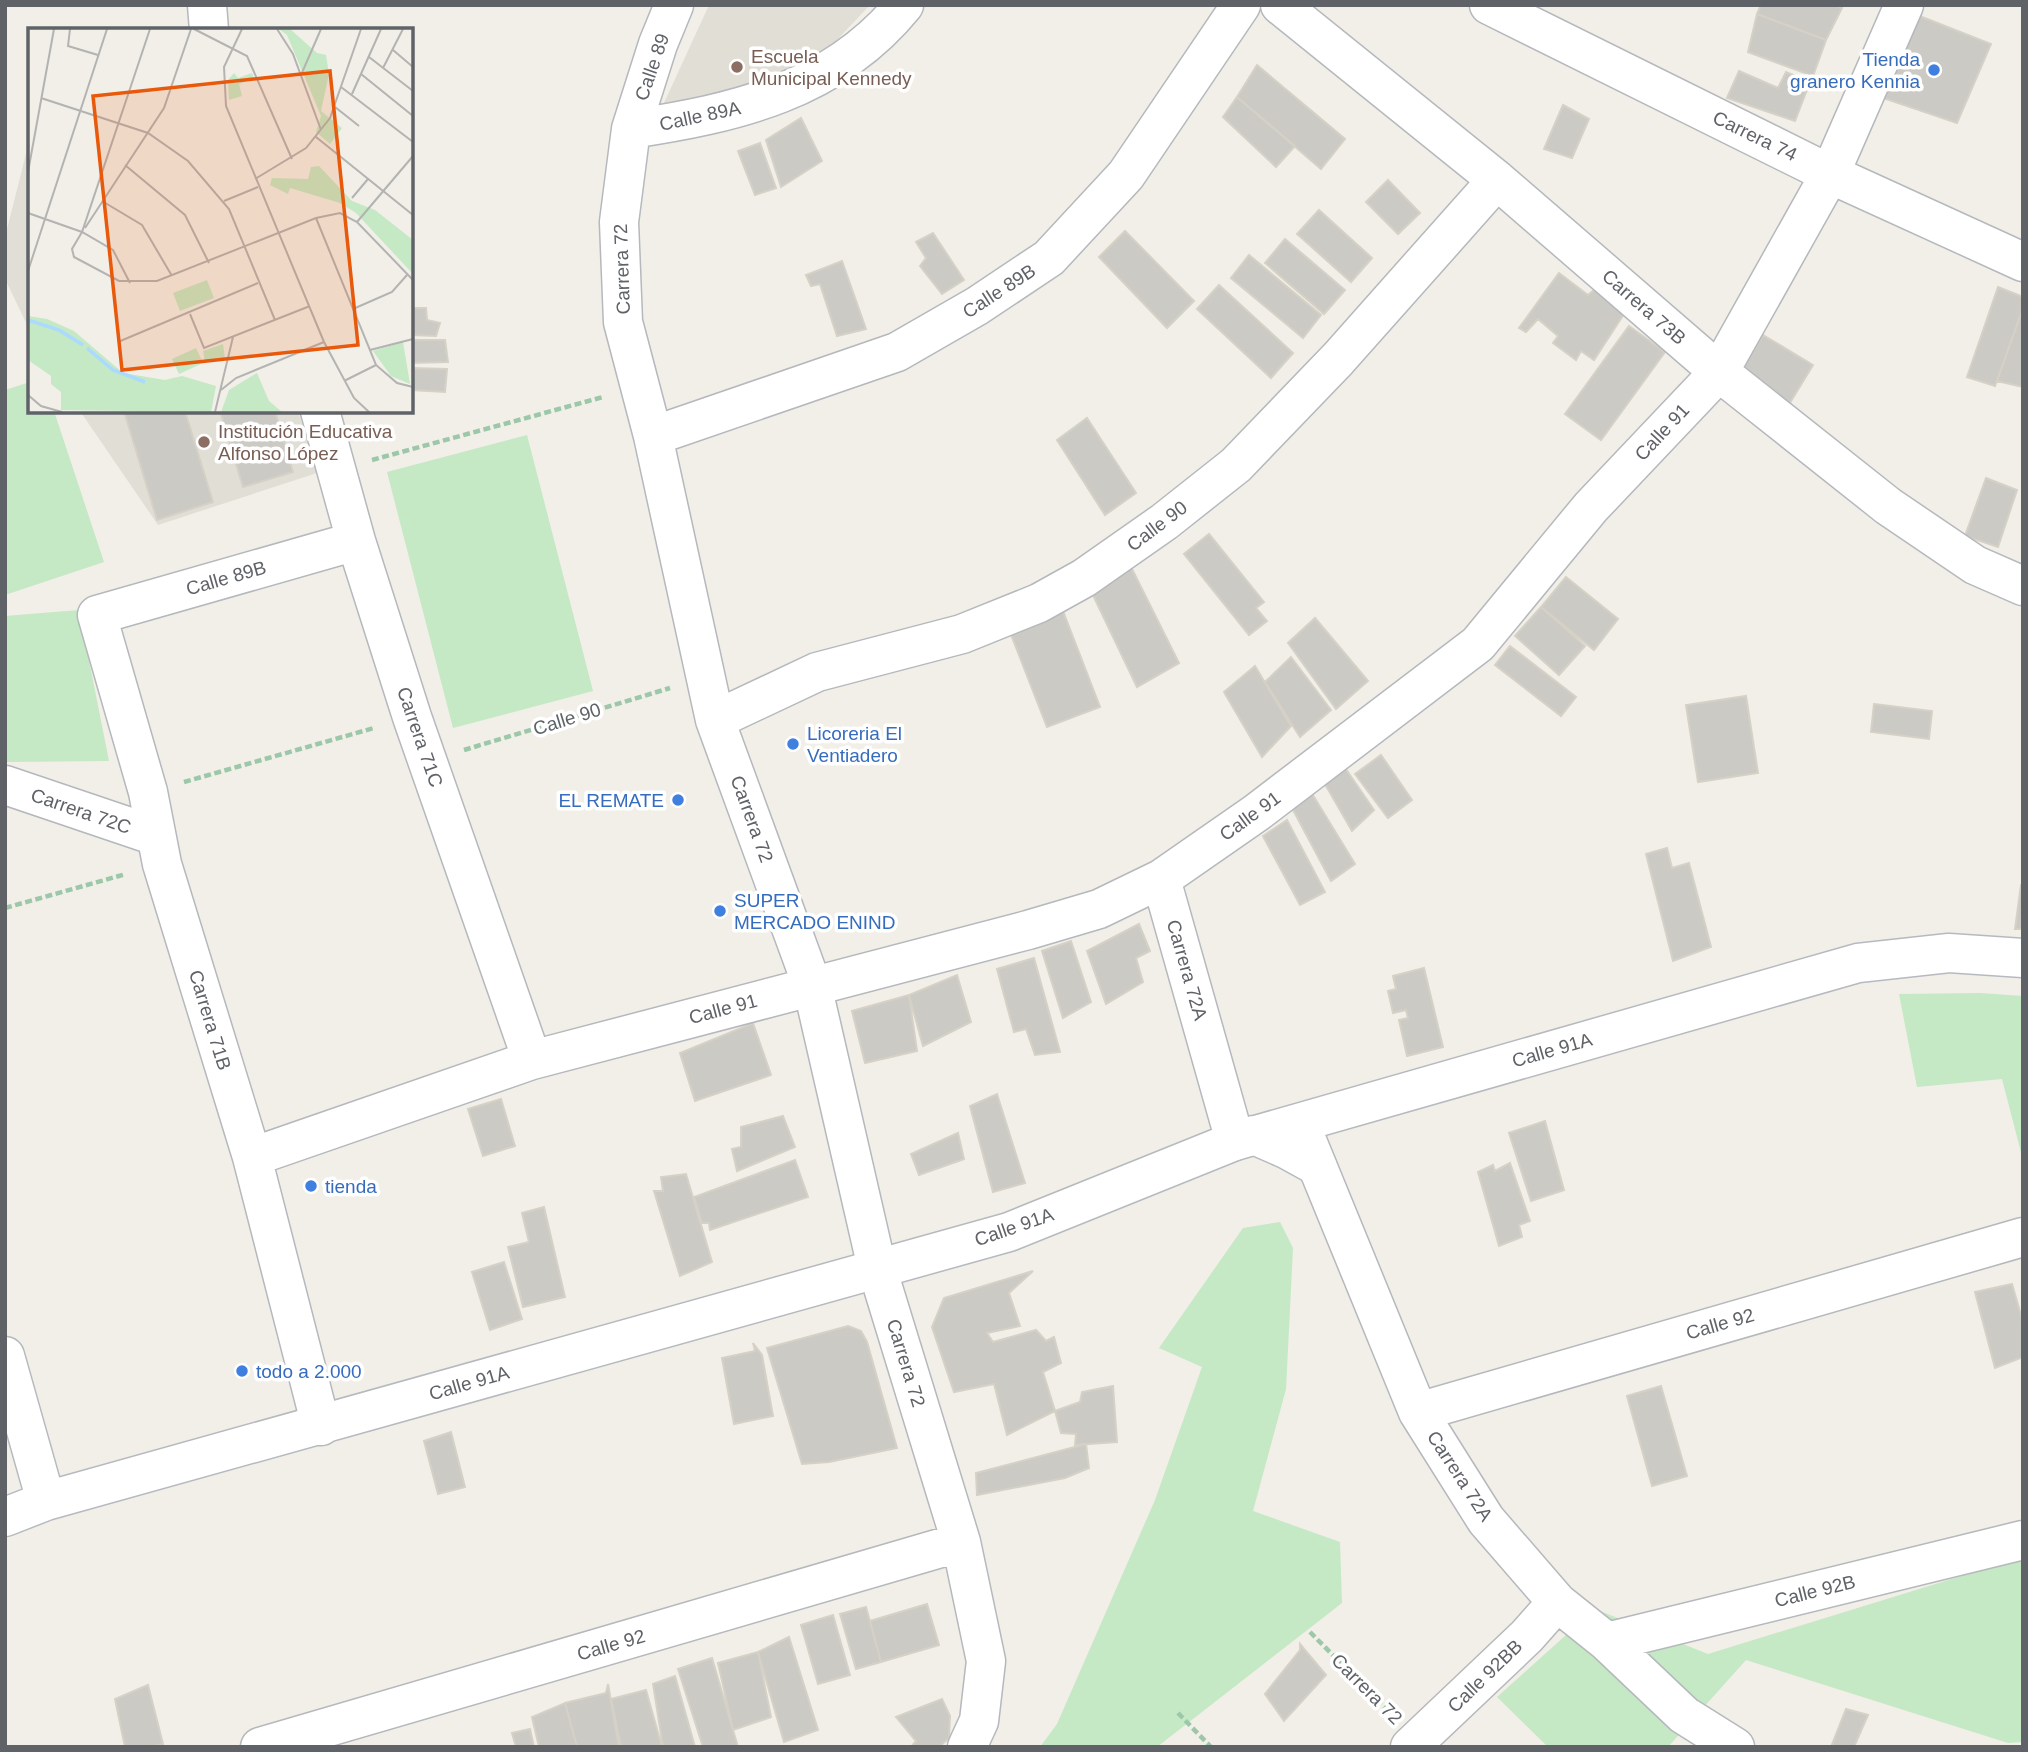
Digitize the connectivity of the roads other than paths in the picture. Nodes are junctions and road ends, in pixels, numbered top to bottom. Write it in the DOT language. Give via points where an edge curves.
graph roads {
  1 [pos="207,5"];
  2 [pos="674,5"];
  3 [pos="904,5"];
  4 [pos="1241,5"];
  5 [pos="1280,5"];
  6 [pos="1489,5"];
  7 [pos="1904,5"];
  8 [pos="209,28"];
  9 [pos="631,129"];
  10 [pos="1830,174"];
  11 [pos="1497,180"];
  12 [pos="2023,262"];
  13 [pos="1719,372"];
  14 [pos="321,413"];
  15 [pos="653,436"];
  16 [pos="356,541"];
  17 [pos="2023,586"];
  18 [pos="97,615"];
  19 [pos="715,720"];
  20 [pos="5,785"];
  21 [pos="159,850"];
  22 [pos="1161,879"];
  23 [pos="2023,958"];
  24 [pos="813,985"];
  25 [pos="532,1060"];
  26 [pos="1300,1122"];
  27 [pos="1245,1138"];
  28 [pos="252,1157"];
  29 [pos="1317,1166"];
  30 [pos="2023,1237"];
  31 [pos="877,1268"];
  32 [pos="5,1356"];
  33 [pos="1418,1412"];
  34 [pos="321,1426"];
  35 [pos="46,1501"];
  36 [pos="5,1517"];
  37 [pos="2023,1540"];
  38 [pos="961,1542"];
  39 [pos="1557,1602"];
  40 [pos="1610,1645"];
  41 [pos="1413,1743"];
  42 [pos="268,1746"];
  43 [pos="967,1747"];
  44 [pos="1735,1747"];
  1 -- 8 [label="street"];
  2 -- 9 [label="street, Calle 89"];
  3 -- 9 [label="street, Calle 89A" via="853,56 775,96 734,110"];
  4 -- 15 [label="street, Calle 89B" via="1126,175 1049,258 897,352"];
  5 -- 11 [label="street, Carrera 73B"];
  6 -- 10 [label="street, Carrera 74"];
  7 -- 10 [label="street, Calle 91"];
  9 -- 15 [label="street, Carrera 72" via="619,222 623,322"];
  10 -- 12 [label="street, Carrera 74"];
  10 -- 13 [label="street, Calle 91"];
  11 -- 13 [label="street, Carrera 73B"];
  11 -- 19 [label="street, Calle 90" via="1338,359 1236,465 1084,578 1039,603 962,634 817,672"];
  13 -- 17 [label="street, Carrera 73B" via="1888,506 1975,565"];
  13 -- 22 [label="street, Calle 91" via="1591,507 1478,644 1256,813"];
  14 -- 16 [label="street, Carrera 71C"];
  15 -- 19 [label="street, Carrera 72"];
  16 -- 18 [label="street, Calle 89B"];
  16 -- 25 [label="street, Carrera 71C"];
  18 -- 21 [label="street, Carrera 71B" via="148,792"];
  19 -- 24 [label="street, Carrera 72"];
  20 -- 21 [label="street, Carrera 72C"];
  21 -- 28 [label="street, Carrera 71B"];
  22 -- 24 [label="street, Calle 91" via="1099,909"];
  22 -- 27 [label="street, Carrera 72A"];
  23 -- 26 [label="street, Calle 91A" via="1949,953 1858,963"];
  24 -- 25 [label="street, Calle 91"];
  24 -- 31 [label="street, Carrera 72"];
  25 -- 28 [label="street, Calle 91"];
  26 -- 27 [label="street, Calle 91A"];
  26 -- 29 [label="street, Carrera 72A"];
  27 -- 29 [label="street" via="1288,1150"];
  27 -- 31 [label="street, Calle 91A" via="1009,1231"];
  28 -- 34 [label="street, Carrera 71B"];
  29 -- 33 [label="street, Carrera 72A"];
  30 -- 33 [label="street, Calle 92"];
  31 -- 34 [label="street, Calle 91A"];
  31 -- 38 [label="street, Carrera 72"];
  32 -- 35 [label="street"];
  33 -- 39 [label="street, Carrera 72A" via="1486,1520"];
  34 -- 35 [label="street, Calle 91A"];
  35 -- 36 [label="street, Calle 91A"];
  37 -- 40 [label="street, Calle 92B"];
  38 -- 42 [label="street, Calle 92"];
  38 -- 43 [label="street, Carrera 72" via="986,1661 979,1721"];
  39 -- 40 [label="street, Carrera 72A"];
  39 -- 41 [label="street, Calle 92BB"];
  40 -- 44 [label="street, Carrera 72A" via="1684,1716"];
}
